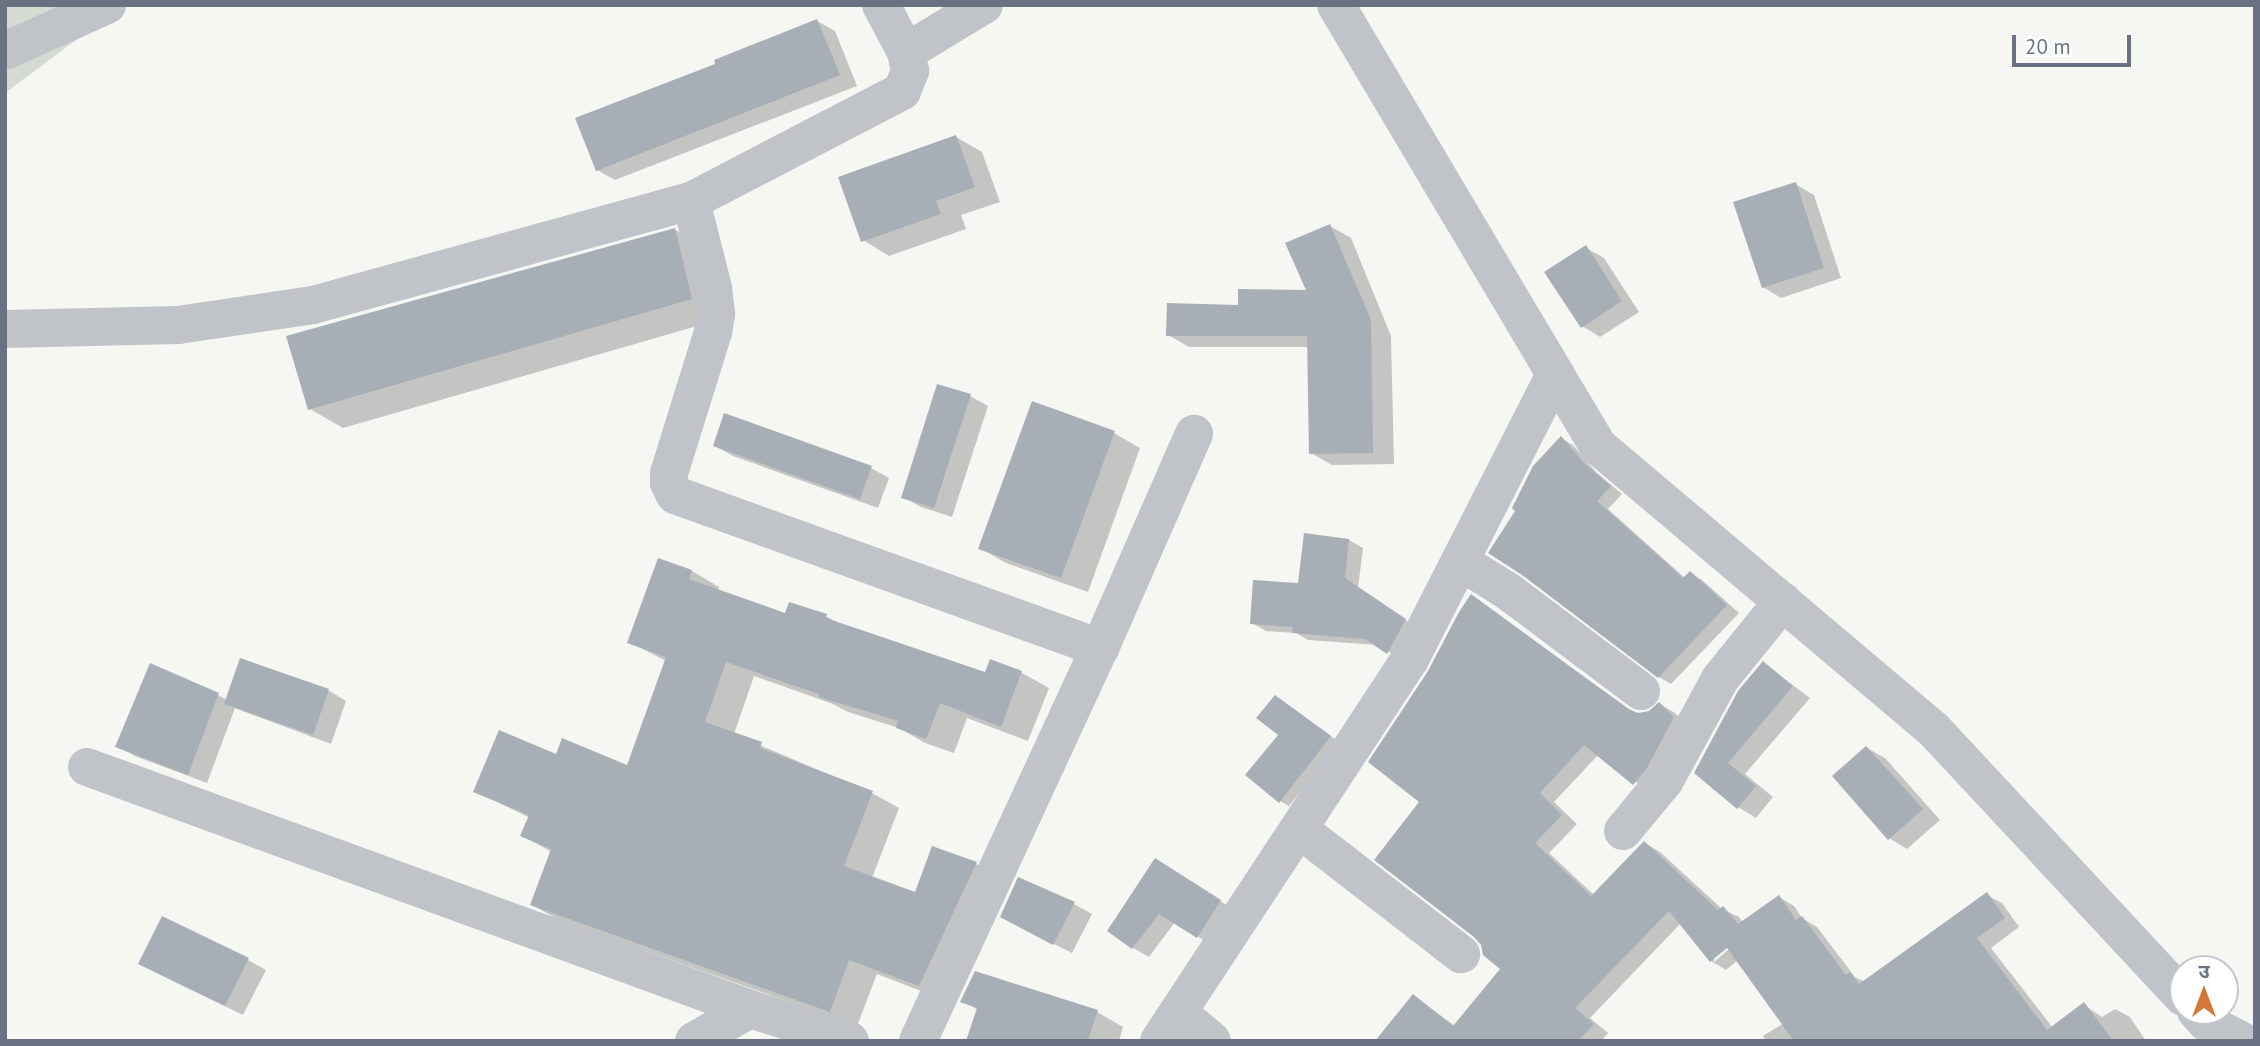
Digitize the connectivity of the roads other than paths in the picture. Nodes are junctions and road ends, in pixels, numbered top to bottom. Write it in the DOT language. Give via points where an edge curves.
graph roads {
  1 [pos="107,5"];
  2 [pos="881,5"];
  3 [pos="984,5"];
  4 [pos="1336,5"];
  5 [pos="5,51"];
  6 [pos="906,52"];
  7 [pos="691,201"];
  8 [pos="5,329"];
  9 [pos="1555,374"];
  10 [pos="1194,434"];
  11 [pos="1461,562"];
  12 [pos="1783,601"];
  13 [pos="1100,648"];
  14 [pos="1641,691"];
  15 [pos="87,767"];
  16 [pos="1300,829"];
  17 [pos="1623,831"];
  18 [pos="1461,954"];
  19 [pos="2169,982"];
  20 [pos="750,1009"];
  21 [pos="2218,1025"];
  22 [pos="2238,1025"];
  23 [pos="1169,1027"];
  24 [pos="2255,1031"];
  25 [pos="694,1041"];
  26 [pos="850,1041"];
  27 [pos="918,1041"];
  28 [pos="1212,1041"];
  29 [pos="2242,1041"];
  1 -- 5 [label="street"];
  2 -- 6 [label="street"];
  3 -- 6 [label="street"];
  4 -- 9 [label="street"];
  6 -- 7 [label="street" via="910,71 902,91"];
  7 -- 8 [label="street" via="313,305 178,324"];
  7 -- 13 [label="street" via="716,314 669,473 675,495"];
  9 -- 11 [label="street"];
  9 -- 12 [label="street" via="1598,446"];
  10 -- 13 [label="street"];
  11 -- 14 [label="street" via="1509,592"];
  11 -- 16 [label="street" via="1410,659"];
  12 -- 17 [label="street" via="1720,679 1665,780"];
  12 -- 19 [label="street" via="1934,730"];
  13 -- 27 [label="street"];
  15 -- 20 [label="street"];
  16 -- 18 [label="street"];
  16 -- 23 [label="street"];
  20 -- 25 [label="street"];
  20 -- 26 [label="street"];
  21 -- 29 [label="street"];
  22 -- 24 [label="street"];
  23 -- 28 [label="street"];
}
